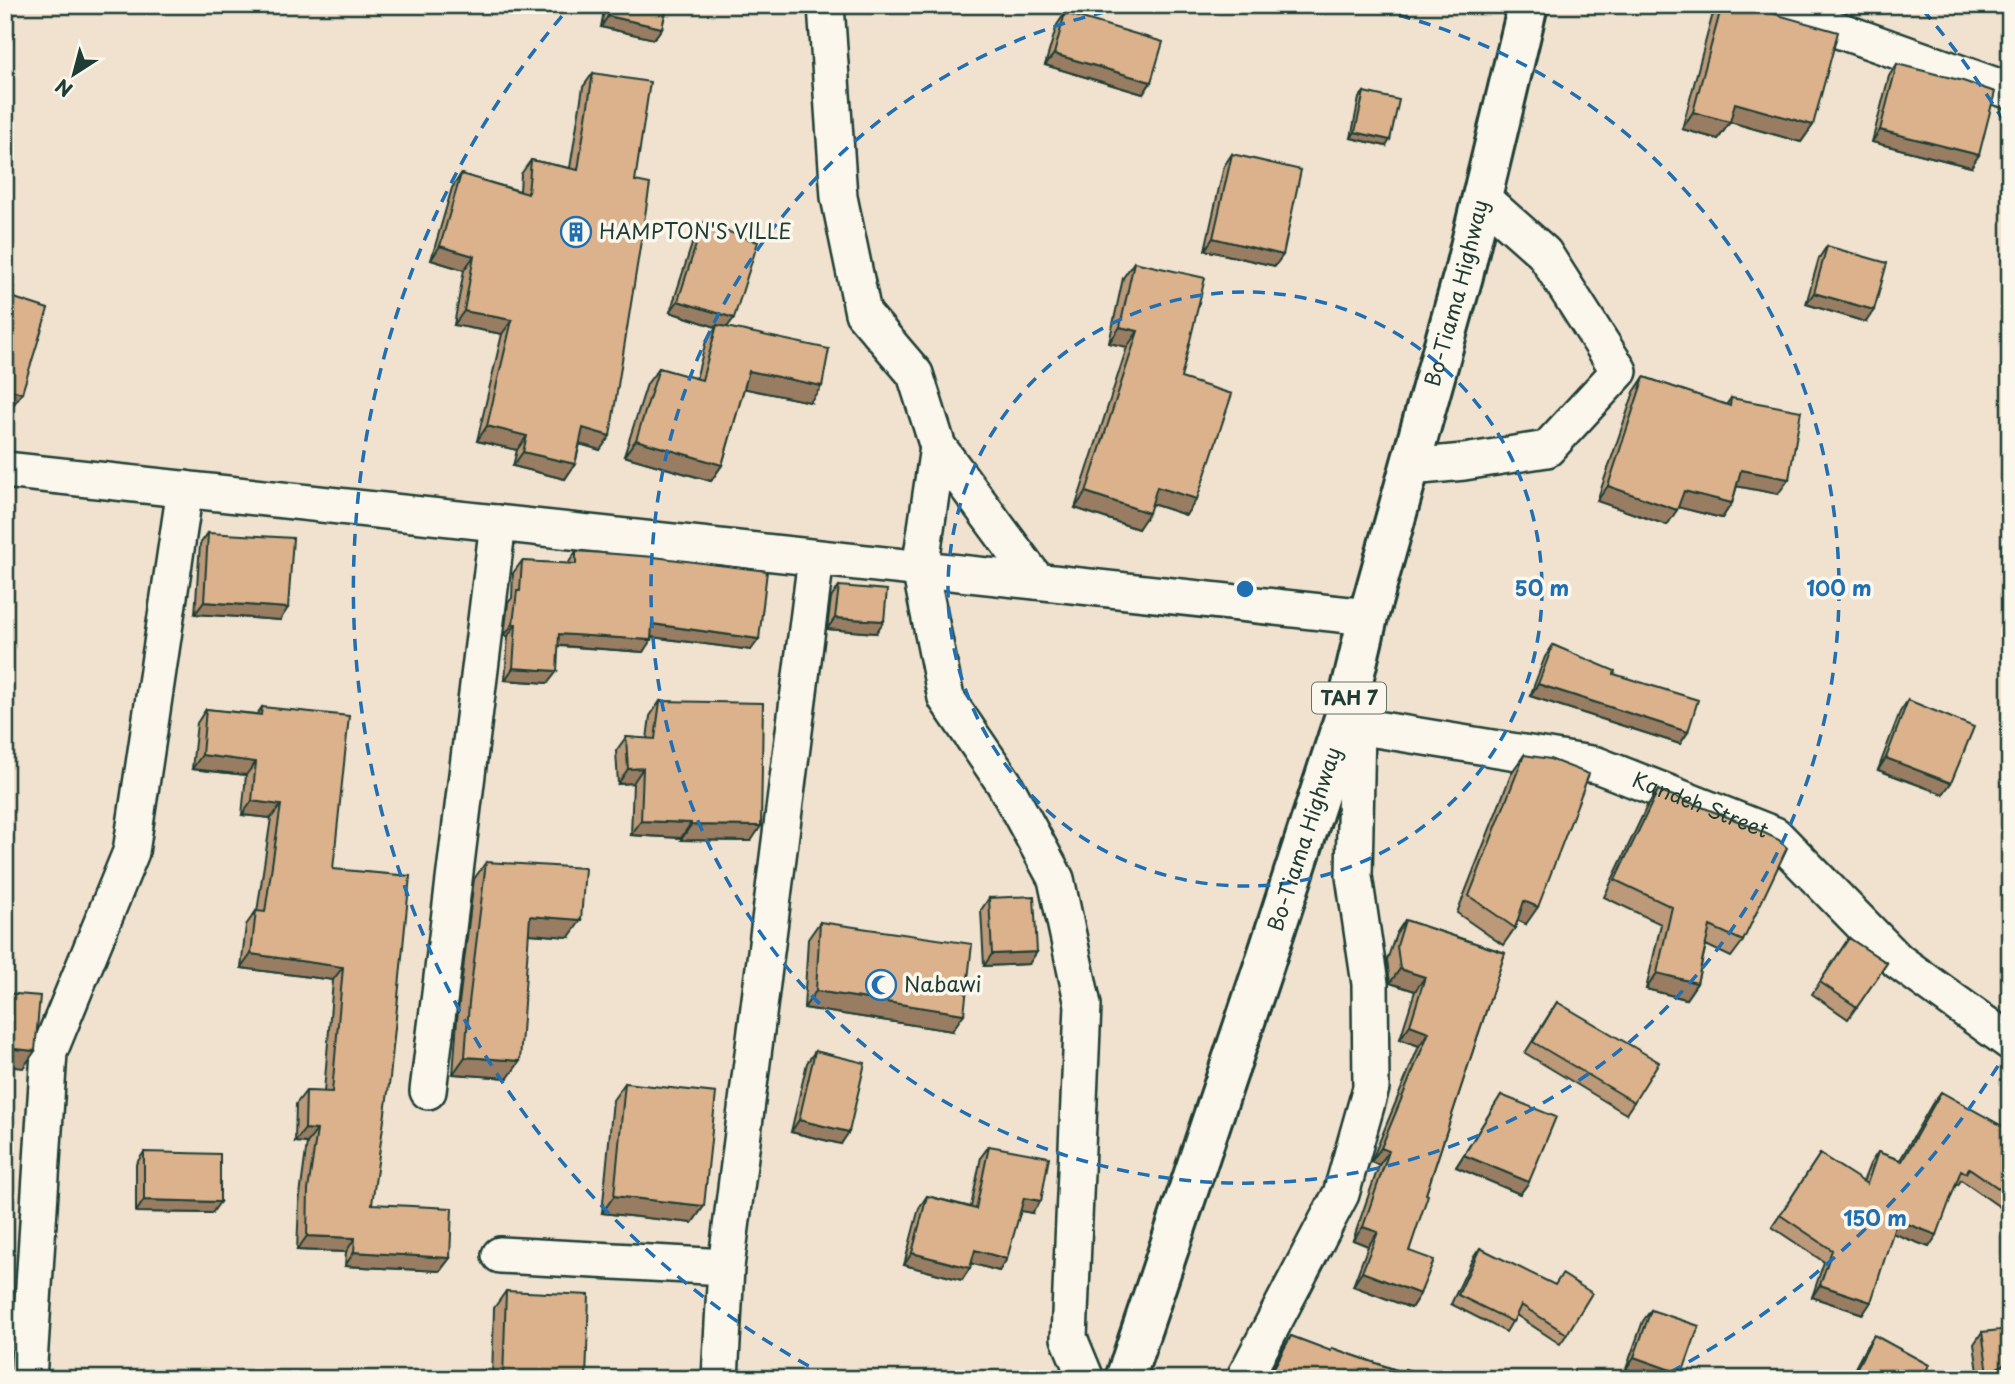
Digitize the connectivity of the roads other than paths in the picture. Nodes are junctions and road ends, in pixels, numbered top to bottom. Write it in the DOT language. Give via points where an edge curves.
graph roads {
  1 [pos="826,5"];
  2 [pos="1528,5"];
  3 [pos="1768,5"];
  4 [pos="2010,91"];
  5 [pos="1482,198"];
  6 [pos="938,447"];
  7 [pos="1410,467"];
  8 [pos="5,470"];
  9 [pos="185,489"];
  10 [pos="498,523"];
  11 [pos="816,558"];
  12 [pos="920,569"];
  13 [pos="1037,582"];
  14 [pos="1368,617"];
  15 [pos="1351,720"];
  16 [pos="2010,1042"];
  17 [pos="428,1091"];
  18 [pos="500,1255"];
  19 [pos="726,1267"];
  20 [pos="20,1365"];
  21 [pos="720,1379"];
  22 [pos="1086,1379"];
  23 [pos="1125,1379"];
  24 [pos="1244,1379"];
  1 -- 6 [label="street" via="839,197 863,313 915,374"];
  2 -- 5 [label="highway, Bo-Tiama Highway / TAH 7"];
  3 -- 4 [label="street"];
  5 -- 7 [label="highway, Bo-Tiama Highway / TAH 7"];
  5 -- 7 [label="street" via="1544,253 1619,372 1547,449"];
  6 -- 12 [label="street"];
  6 -- 13 [label="street"];
  7 -- 14 [label="highway, Bo-Tiama Highway / TAH 7"];
  8 -- 9 [label="street"];
  9 -- 10 [label="street"];
  9 -- 20 [label="street" via="131,852 49,1052"];
  10 -- 11 [label="street"];
  10 -- 17 [label="street"];
  11 -- 12 [label="street"];
  11 -- 19 [label="street"];
  12 -- 13 [label="street"];
  12 -- 22 [label="street" via="946,698 1004,783 1056,879 1083,1005 1069,1338"];
  13 -- 14 [label="street"];
  14 -- 15 [label="highway, Bo-Tiama Highway / TAH 7"];
  15 -- 16 [label="street, Kandeh Street" via="1597,765 1775,835 1898,961"];
  15 -- 23 [label="highway, Bo-Tiama Highway / TAH 7"];
  15 -- 24 [label="street" via="1354,876 1370,984 1371,1088 1341,1195"];
  18 -- 19 [label="street"];
  19 -- 21 [label="street"];
}
